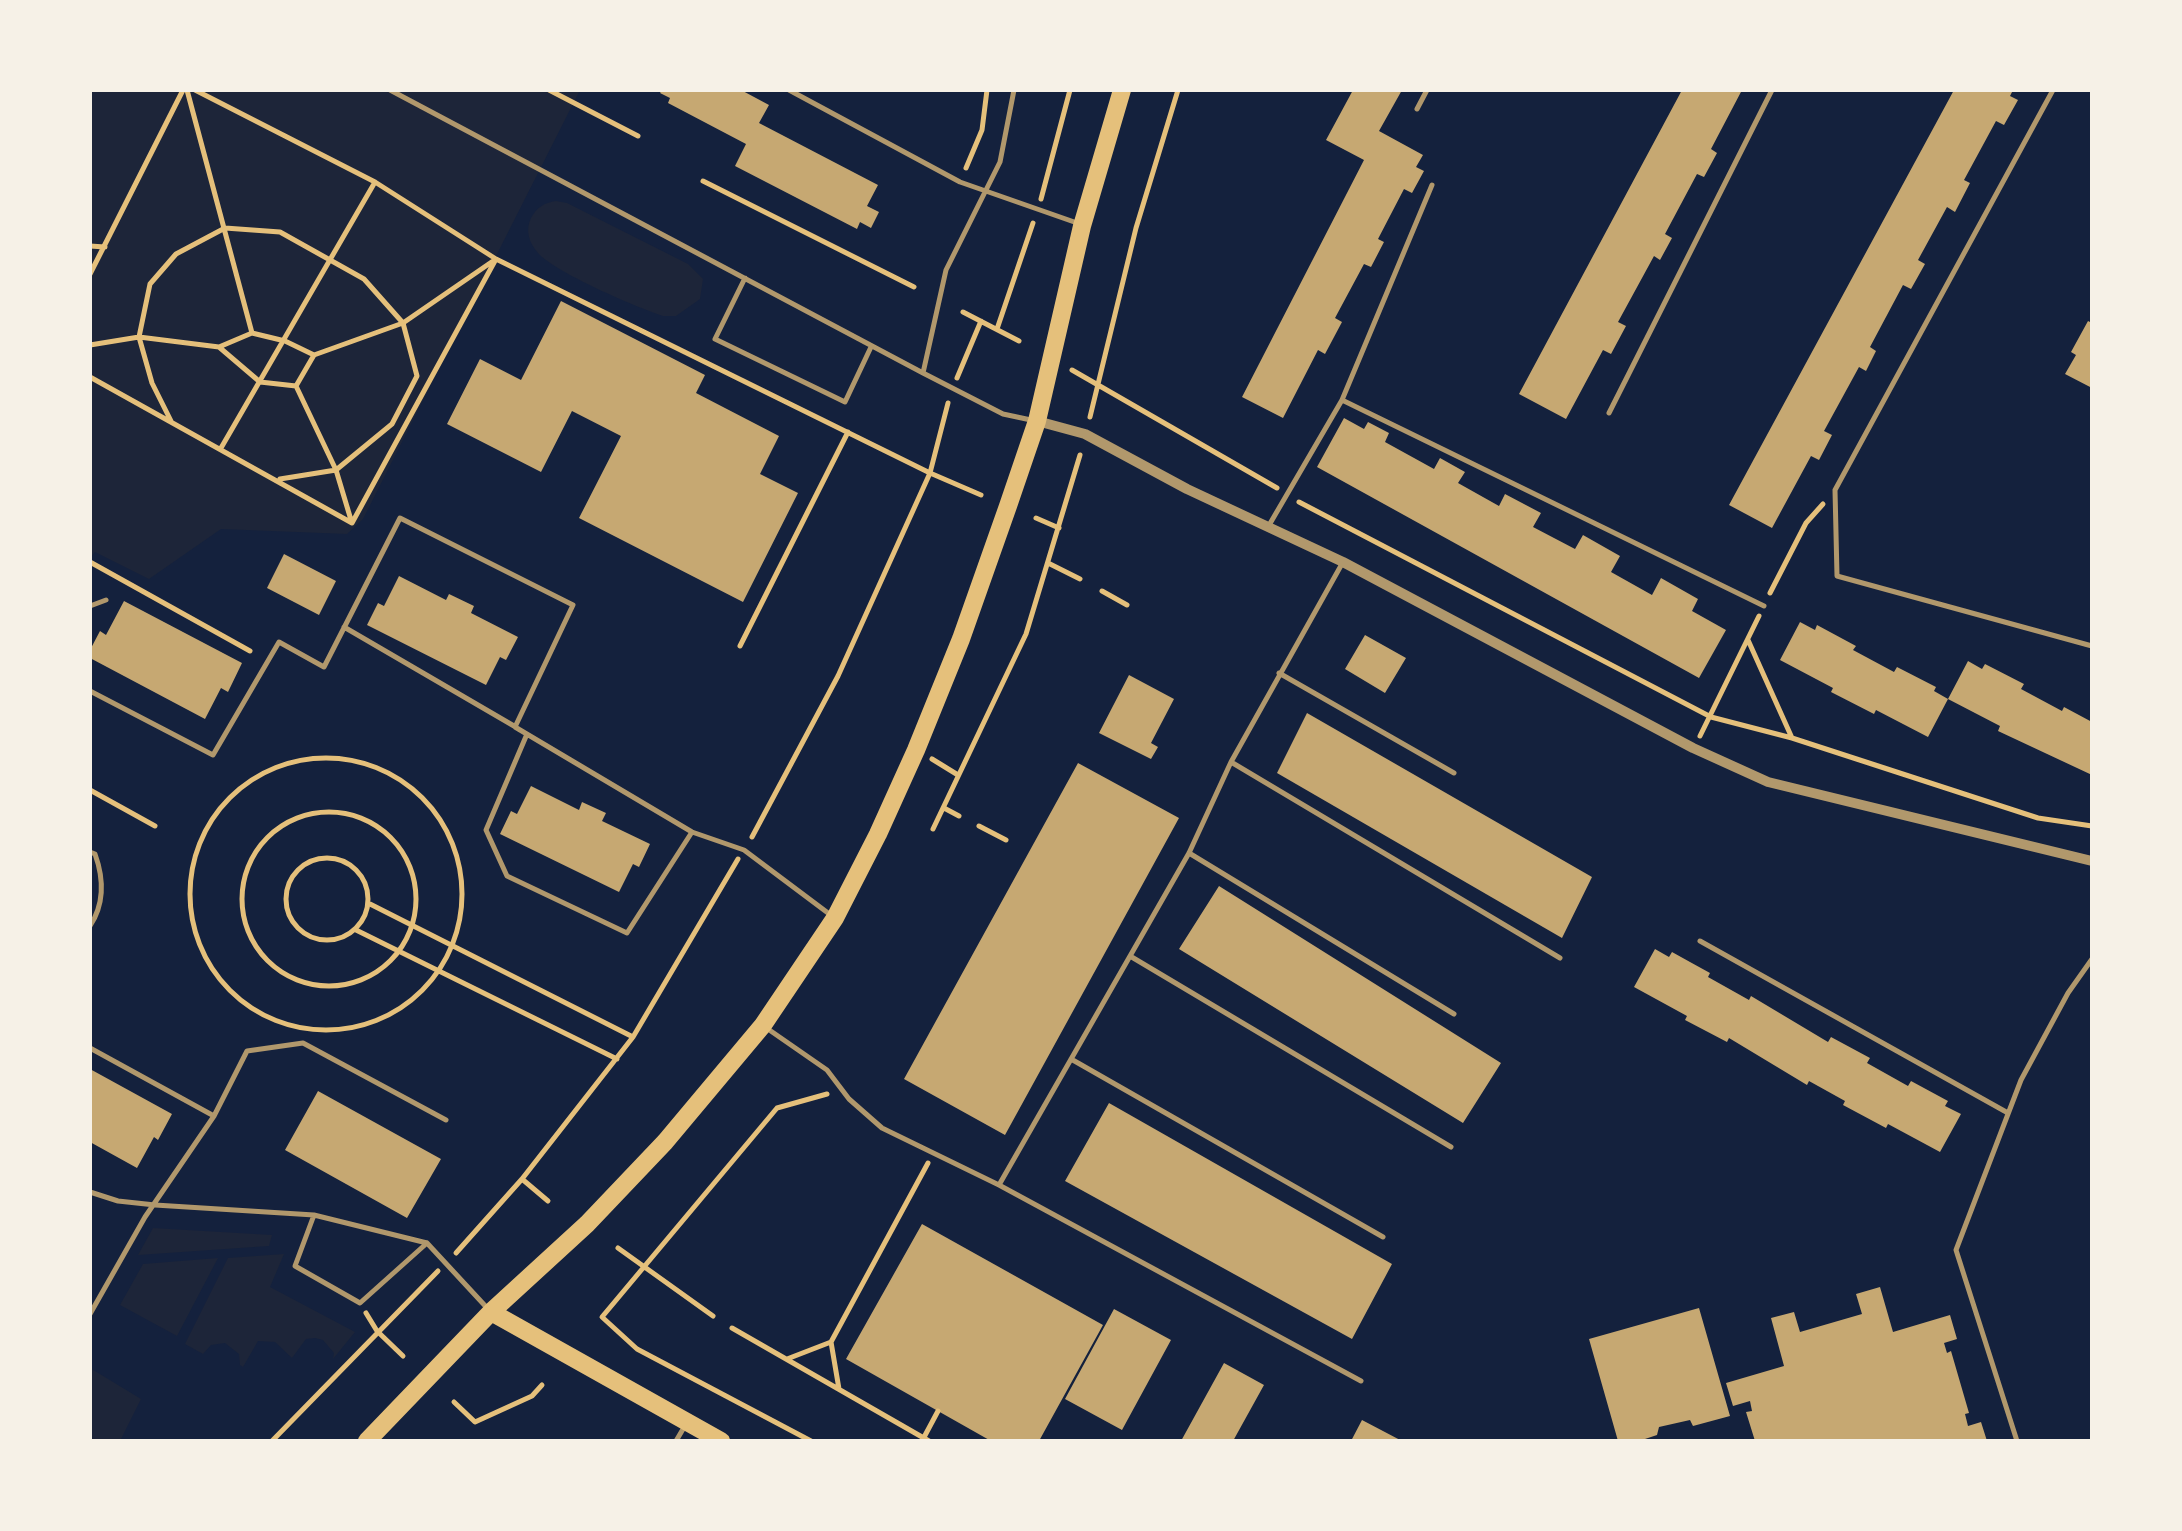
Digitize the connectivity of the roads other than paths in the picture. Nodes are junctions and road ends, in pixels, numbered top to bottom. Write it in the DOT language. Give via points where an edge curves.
graph roads {
  1 [pos="390,90"];
  2 [pos="789,90"];
  3 [pos="1014,90"];
  4 [pos="1122,90"];
  5 [pos="1426,90"];
  6 [pos="1772,90"];
  7 [pos="2052,90"];
  8 [pos="1416,109"];
  9 [pos="1432,185"];
  10 [pos="985,190"];
  11 [pos="1082,226"];
  12 [pos="745,278"];
  13 [pos="872,346"];
  14 [pos="923,373"];
  15 [pos="1342,400"];
  16 [pos="1609,412"];
  17 [pos="1036,421"];
  18 [pos="1268,526"];
  19 [pos="1343,562"];
  20 [pos="106,600"];
  21 [pos="90,606"];
  22 [pos="1764,606"];
  23 [pos="344,627"];
  24 [pos="2092,646"];
  25 [pos="1279,673"];
  26 [pos="90,691"];
  27 [pos="515,727"];
  28 [pos="527,734"];
  29 [pos="1231,762"];
  30 [pos="1454,772"];
  31 [pos="692,832"];
  32 [pos="90,852"];
  33 [pos="1189,854"];
  34 [pos="2092,861"];
  35 [pos="835,918"];
  36 [pos="90,926"];
  37 [pos="1700,941"];
  38 [pos="1130,956"];
  39 [pos="1560,958"];
  40 [pos="2092,959"];
  41 [pos="1454,1014"];
  42 [pos="763,1025"];
  43 [pos="90,1048"];
  44 [pos="1071,1059"];
  45 [pos="2008,1114"];
  46 [pos="214,1116"];
  47 [pos="446,1120"];
  48 [pos="1450,1147"];
  49 [pos="999,1185"];
  50 [pos="90,1192"];
  51 [pos="155,1205"];
  52 [pos="314,1216"];
  53 [pos="1383,1237"];
  54 [pos="427,1242"];
  55 [pos="491,1312"];
  56 [pos="90,1314"];
  57 [pos="1361,1381"];
  58 [pos="687,1422"];
  59 [pos="368,1441"];
  60 [pos="676,1441"];
  61 [pos="721,1441"];
  62 [pos="2016,1441"];
  1 -- 12 [label="lane"];
  2 -- 10 [label="lane"];
  3 -- 10 [label="lane" via="1000,162"];
  4 -- 11 [label="main road"];
  5 -- 8 [label="lane"];
  6 -- 16 [label="lane"];
  7 -- 24 [label="lane" via="1835,490 1837,576"];
  9 -- 15 [label="lane"];
  10 -- 11 [label="lane"];
  10 -- 14 [label="lane" via="946,270"];
  11 -- 17 [label="main road"];
  12 -- 13 [label="lane"];
  12 -- 13 [label="lane" via="716,339 845,402"];
  13 -- 14 [label="lane"];
  14 -- 17 [label="lane" via="1003,414"];
  15 -- 18 [label="lane"];
  15 -- 22 [label="lane"];
  17 -- 18 [label="street" via="1086,434"];
  17 -- 35 [label="main road" via="962,639"];
  18 -- 19 [label="street"];
  19 -- 25 [label="lane"];
  19 -- 34 [label="street" via="1768,782"];
  20 -- 21 [label="lane"];
  23 -- 26 [label="lane" via="324,667 279,642 213,755"];
  23 -- 27 [label="lane"];
  23 -- 27 [label="lane" via="400,518 573,605"];
  25 -- 29 [label="lane"];
  25 -- 30 [label="lane"];
  27 -- 28 [label="lane"];
  28 -- 31 [label="lane"];
  28 -- 31 [label="lane" via="486,830 507,876 626,933"];
  29 -- 33 [label="lane"];
  29 -- 39 [label="lane"];
  31 -- 35 [label="lane" via="744,850"];
  32 -- 36 [label="lane" via="102,880"];
  33 -- 38 [label="lane"];
  33 -- 41 [label="lane"];
  35 -- 42 [label="main road"];
  37 -- 45 [label="lane"];
  38 -- 44 [label="lane"];
  38 -- 48 [label="lane"];
  40 -- 45 [label="lane"];
  42 -- 49 [label="lane" via="827,1070 882,1128"];
  42 -- 55 [label="main road" via="665,1142"];
  43 -- 46 [label="lane"];
  44 -- 49 [label="lane"];
  44 -- 53 [label="lane"];
  45 -- 62 [label="lane" via="1956,1250"];
  46 -- 47 [label="lane" via="247,1052 303,1043"];
  46 -- 51 [label="lane"];
  49 -- 57 [label="lane"];
  50 -- 51 [label="lane"];
  51 -- 52 [label="lane"];
  51 -- 56 [label="lane"];
  52 -- 54 [label="lane"];
  52 -- 54 [label="lane" via="294,1266 360,1303"];
  54 -- 55 [label="lane"];
  55 -- 58 [label="main road"];
  55 -- 59 [label="main road"];
  58 -- 60 [label="lane"];
  58 -- 61 [label="main road"];
}
